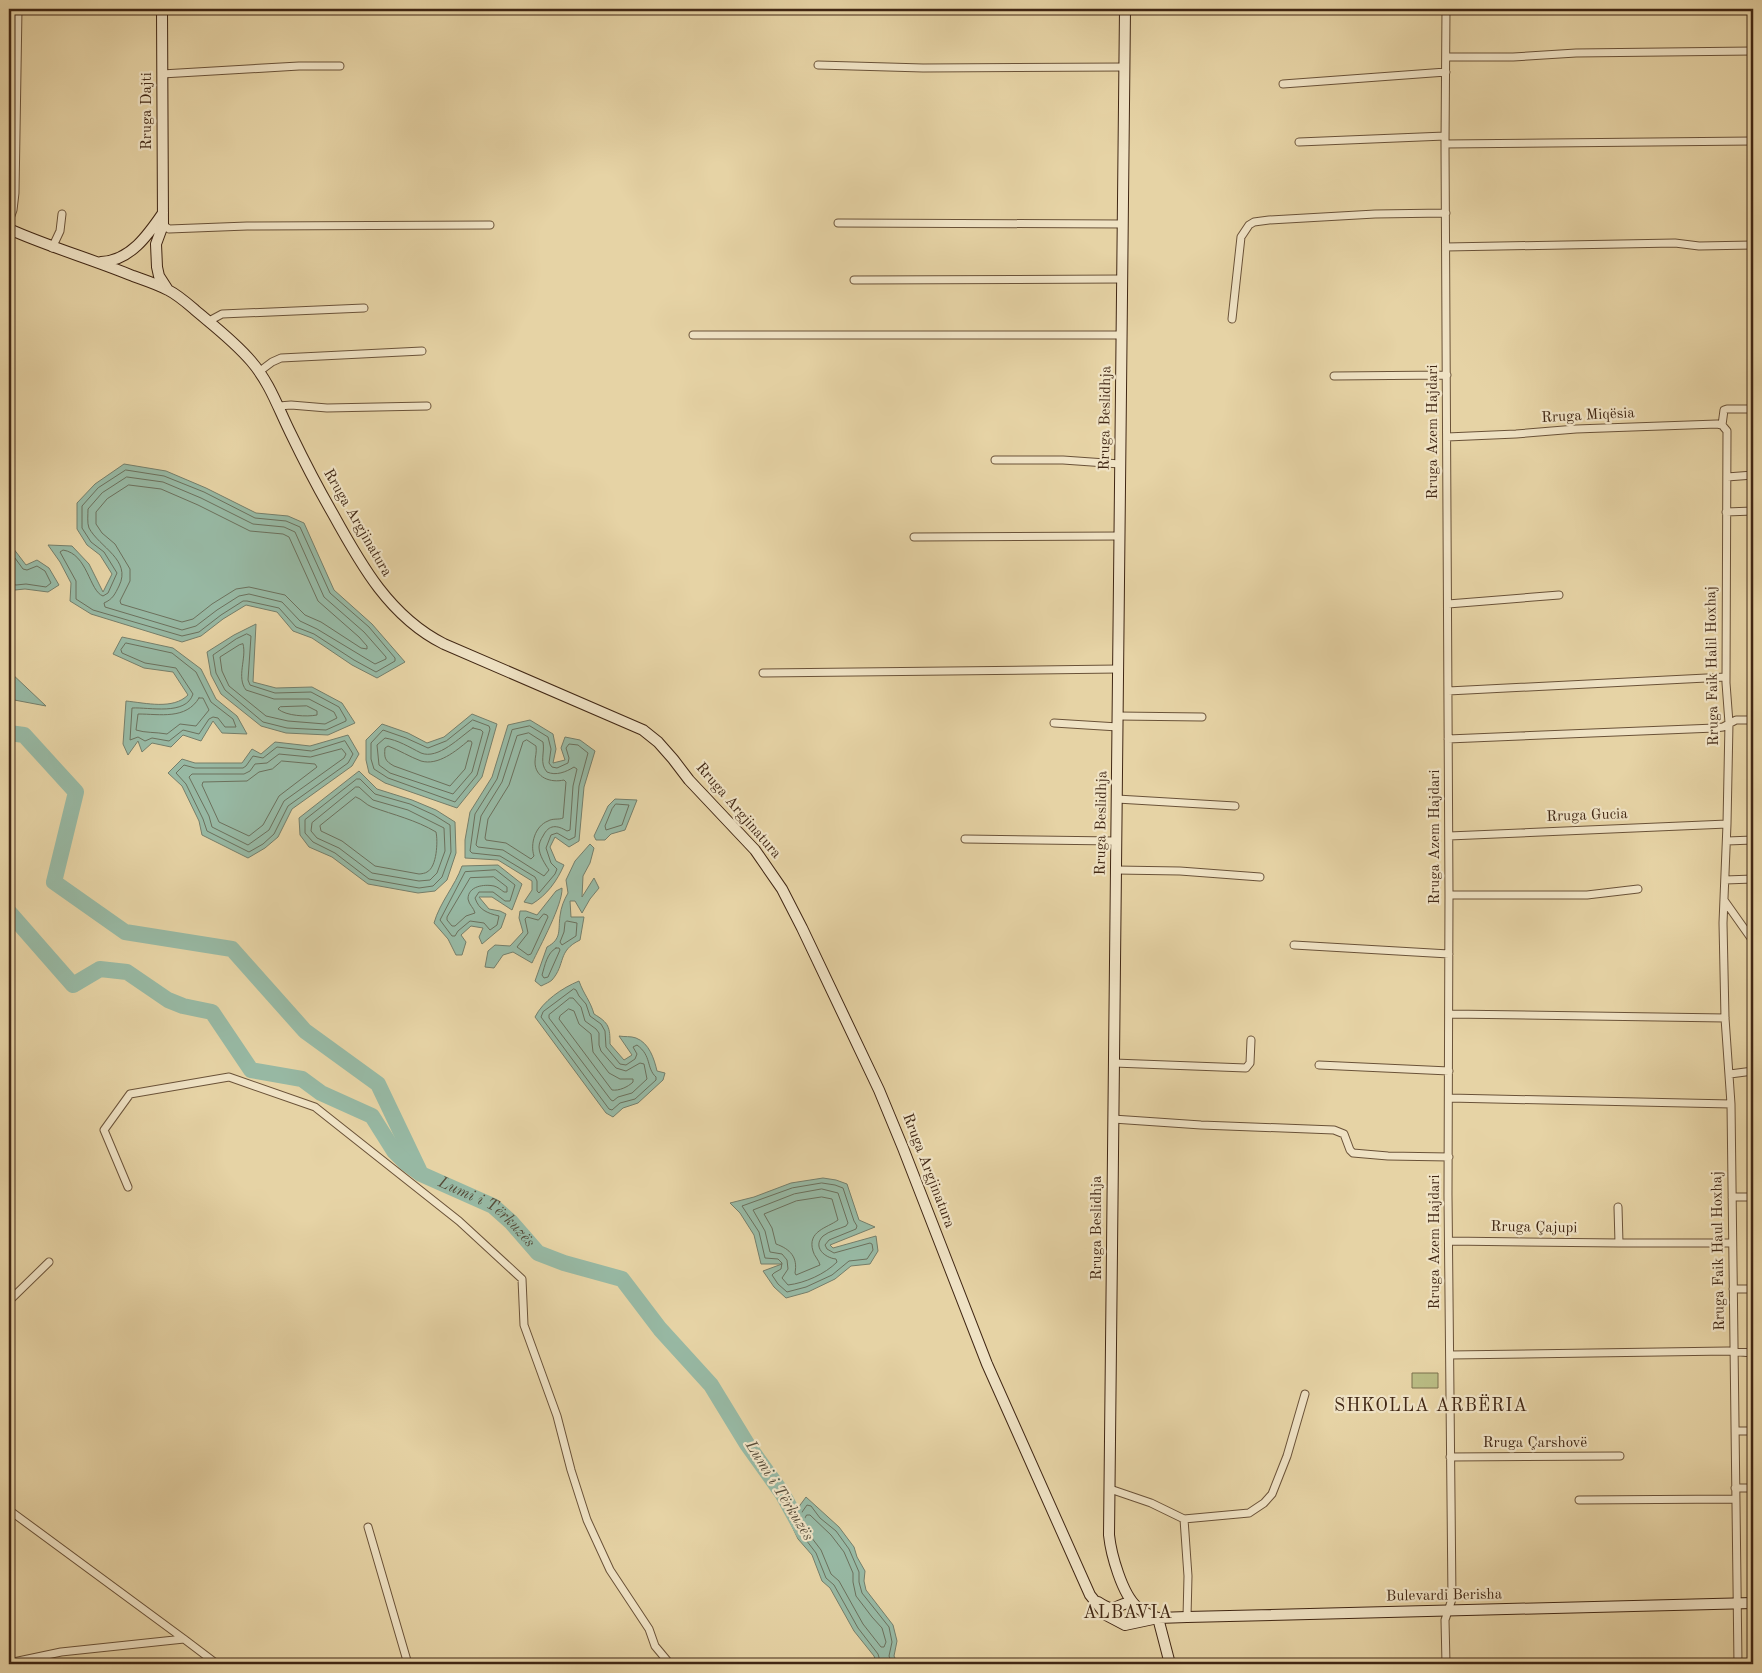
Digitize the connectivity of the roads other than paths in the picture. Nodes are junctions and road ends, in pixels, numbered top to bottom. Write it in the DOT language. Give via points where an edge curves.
graph roads {
  1 [pos="18,9"];
  2 [pos="162,9"];
  3 [pos="832,9"];
  4 [pos="938,9"];
  5 [pos="1125,9"];
  6 [pos="1446,9"];
  7 [pos="1753,51"];
  8 [pos="1446,57"];
  9 [pos="818,65"];
  10 [pos="340,66"];
  11 [pos="1124,67"];
  12 [pos="1446,72"];
  13 [pos="162,74"];
  14 [pos="1283,84"];
  15 [pos="1445,140"];
  16 [pos="1753,141"];
  17 [pos="1299,142"];
  18 [pos="163,213"];
  19 [pos="1446,213"];
  20 [pos="62,214"];
  21 [pos="9,221"];
  22 [pos="838,223"];
  23 [pos="490,224"];
  24 [pos="1123,224"];
  25 [pos="163,225"];
  26 [pos="9,229"];
  27 [pos="1753,245"];
  28 [pos="1446,247"];
  29 [pos="52,248"];
  30 [pos="131,251"];
  31 [pos="97,262"];
  32 [pos="157,262"];
  33 [pos="135,277"];
  34 [pos="1122,279"];
  35 [pos="854,280"];
  36 [pos="168,290"];
  37 [pos="364,308"];
  38 [pos="1232,319"];
  39 [pos="209,321"];
  40 [pos="692,335"];
  41 [pos="1122,335"];
  42 [pos="422,351"];
  43 [pos="260,371"];
  44 [pos="1447,374"];
  45 [pos="1334,376"];
  46 [pos="279,406"];
  47 [pos="428,406"];
  48 [pos="1753,409"];
  49 [pos="1722,425"];
  50 [pos="1447,437"];
  51 [pos="995,460"];
  52 [pos="1120,464"];
  53 [pos="1753,475"];
  54 [pos="1727,477"];
  55 [pos="1753,511"];
  56 [pos="1726,512"];
  57 [pos="1120,536"];
  58 [pos="914,537"];
  59 [pos="1559,596"];
  60 [pos="1448,604"];
  61 [pos="1118,669"];
  62 [pos="763,673"];
  63 [pos="1726,677"];
  64 [pos="1448,691"];
  65 [pos="1118,716"];
  66 [pos="1202,717"];
  67 [pos="1753,720"];
  68 [pos="1054,723"];
  69 [pos="1729,723"];
  70 [pos="1118,727"];
  71 [pos="1448,739"];
  72 [pos="1117,799"];
  73 [pos="1235,806"];
  74 [pos="1728,824"];
  75 [pos="1449,836"];
  76 [pos="965,840"];
  77 [pos="1753,840"];
  78 [pos="1116,841"];
  79 [pos="1727,841"];
  80 [pos="1116,870"];
  81 [pos="1260,877"];
  82 [pos="1753,879"];
  83 [pos="1725,880"];
  84 [pos="1638,889"];
  85 [pos="1449,895"];
  86 [pos="1724,900"];
  87 [pos="1753,941"];
  88 [pos="1294,945"];
  89 [pos="1449,954"];
  90 [pos="1449,1014"];
  91 [pos="1725,1018"];
  92 [pos="1251,1040"];
  93 [pos="1114,1064"];
  94 [pos="1319,1065"];
  95 [pos="1449,1070"];
  96 [pos="1753,1071"];
  97 [pos="1730,1074"];
  98 [pos="1448,1098"];
  99 [pos="1731,1104"];
  100 [pos="1113,1119"];
  101 [pos="1449,1157"];
  102 [pos="128,1187"];
  103 [pos="1732,1197"];
  104 [pos="1753,1197"];
  105 [pos="1618,1207"];
  106 [pos="1449,1240"];
  107 [pos="1619,1243"];
  108 [pos="1732,1243"];
  109 [pos="48,1262"];
  110 [pos="1733,1289"];
  111 [pos="1753,1289"];
  112 [pos="9,1301"];
  113 [pos="1734,1352"];
  114 [pos="1753,1353"];
  115 [pos="1450,1356"];
  116 [pos="1305,1394"];
  117 [pos="1735,1431"];
  118 [pos="1753,1431"];
  119 [pos="1450,1456"];
  120 [pos="1620,1456"];
  121 [pos="1735,1488"];
  122 [pos="1753,1488"];
  123 [pos="1110,1489"];
  124 [pos="1579,1500"];
  125 [pos="1736,1500"];
  126 [pos="9,1510"];
  127 [pos="1184,1519"];
  128 [pos="368,1527"];
  129 [pos="1123,1584"];
  130 [pos="1090,1595"];
  131 [pos="1737,1603"];
  132 [pos="1753,1603"];
  133 [pos="1136,1606"];
  134 [pos="1119,1608"];
  135 [pos="1448,1610"];
  136 [pos="1187,1617"];
  137 [pos="1158,1618"];
  138 [pos="1135,1622"];
  139 [pos="1122,1623"];
  140 [pos="184,1639"];
  141 [pos="9,1663"];
  142 [pos="217,1664"];
  143 [pos="408,1664"];
  144 [pos="670,1664"];
  145 [pos="1170,1664"];
  146 [pos="1446,1664"];
  147 [pos="1738,1664"];
  1 -- 21 [label="street" via="15,193"];
  2 -- 13 [label="street, Rruga Dajti"];
  3 -- 4 [label="street"];
  5 -- 11 [label="street, Rruga Beslidhja"];
  6 -- 8 [label="street, Rruga Azem Hajdari"];
  7 -- 8 [label="street"];
  8 -- 12 [label="street, Rruga Azem Hajdari"];
  9 -- 11 [label="street"];
  10 -- 13 [label="street"];
  11 -- 24 [label="street, Rruga Beslidhja"];
  12 -- 14 [label="street"];
  12 -- 15 [label="street, Rruga Azem Hajdari"];
  13 -- 18 [label="street, Rruga Dajti"];
  15 -- 16 [label="street"];
  15 -- 17 [label="street"];
  15 -- 19 [label="street, Rruga Azem Hajdari"];
  18 -- 25 [label="street, Rruga Dajti"];
  18 -- 30 [label="street"];
  19 -- 28 [label="street, Rruga Azem Hajdari"];
  19 -- 38 [label="street" via="1254,222 1248,225 1241,238"];
  20 -- 29 [label="street" via="60,231"];
  22 -- 24 [label="street"];
  23 -- 25 [label="street" via="169,229"];
  24 -- 34 [label="street, Rruga Beslidhja"];
  25 -- 32 [label="street, Rruga Dajti" via="156,244"];
  26 -- 29 [label="street"];
  27 -- 28 [label="street" via="1675,243"];
  28 -- 44 [label="street, Rruga Azem Hajdari"];
  29 -- 31 [label="street"];
  30 -- 31 [label="street" via="110,261"];
  30 -- 32 [label="street" via="145,246 150,248"];
  30 -- 33 [label="street" via="125,265"];
  31 -- 33 [label="street"];
  32 -- 33 [label="street" via="146,278"];
  32 -- 36 [label="street" via="159,276"];
  33 -- 36 [label="street"];
  34 -- 35 [label="street"];
  34 -- 41 [label="street, Rruga Beslidhja"];
  36 -- 39 [label="street, Rruga Argjinatura"];
  37 -- 39 [label="street" via="222,314"];
  39 -- 43 [label="street, Rruga Argjinatura"];
  40 -- 41 [label="street"];
  41 -- 52 [label="street, Rruga Beslidhja"];
  42 -- 43 [label="street" via="281,358"];
  43 -- 46 [label="street, Rruga Argjinatura"];
  44 -- 45 [label="street"];
  44 -- 50 [label="street, Rruga Azem Hajdari"];
  46 -- 47 [label="street"];
  46 -- 130 [label="street, Rruga Argjinatura" via="321,493 368,576 411,623 444,644 642,730 663,748 765,862 802,928 879,1090 987,1364"];
  48 -- 49 [label="street" via="1727,409 1723,413"];
  49 -- 50 [label="street, Rruga Miqësia"];
  49 -- 54 [label="street, Rruga Faik Halil Hoxhaj" via="1727,432"];
  50 -- 60 [label="street, Rruga Azem Hajdari"];
  51 -- 52 [label="street"];
  52 -- 57 [label="street, Rruga Beslidhja"];
  53 -- 54 [label="street"];
  54 -- 56 [label="street, Rruga Faik Halil Hoxhaj"];
  55 -- 56 [label="street"];
  56 -- 63 [label="street, Rruga Faik Halil Hoxhaj"];
  57 -- 58 [label="street"];
  57 -- 61 [label="street, Rruga Beslidhja"];
  59 -- 60 [label="street"];
  60 -- 64 [label="street, Rruga Azem Hajdari"];
  61 -- 62 [label="street"];
  61 -- 65 [label="street, Rruga Beslidhja"];
  63 -- 64 [label="street"];
  63 -- 69 [label="street, Rruga Faik Halil Hoxhaj"];
  64 -- 71 [label="street, Rruga Azem Hajdari"];
  65 -- 66 [label="street"];
  65 -- 70 [label="street, Rruga Beslidhja"];
  67 -- 69 [label="street"];
  68 -- 70 [label="street"];
  69 -- 71 [label="street" via="1715,728"];
  69 -- 74 [label="street, Rruga Faik Halil Hoxhaj"];
  70 -- 72 [label="street, Rruga Beslidhja"];
  71 -- 75 [label="street, Rruga Azem Hajdari"];
  72 -- 73 [label="street"];
  72 -- 78 [label="street, Rruga Beslidhja"];
  74 -- 75 [label="street, Rruga Gucia"];
  74 -- 79 [label="street, Rruga Faik Halil Hoxhaj"];
  75 -- 85 [label="street, Rruga Azem Hajdari"];
  76 -- 78 [label="street"];
  77 -- 79 [label="street"];
  78 -- 80 [label="street, Rruga Beslidhja"];
  79 -- 83 [label="street, Rruga Faik Halil Hoxhaj"];
  80 -- 81 [label="street"];
  80 -- 93 [label="street, Rruga Beslidhja"];
  82 -- 83 [label="street"];
  83 -- 86 [label="street, Rruga Faik Halil Hoxhaj"];
  84 -- 85 [label="street" via="1587,894"];
  85 -- 89 [label="street, Rruga Azem Hajdari"];
  86 -- 87 [label="street"];
  86 -- 91 [label="street, Rruga Faik Haul Hoxhaj"];
  88 -- 89 [label="street"];
  89 -- 90 [label="street, Rruga Azem Hajdari"];
  90 -- 91 [label="street"];
  90 -- 95 [label="street, Rruga Azem Hajdari"];
  91 -- 97 [label="street, Rruga Faik Haul Hoxhaj"];
  92 -- 93 [label="street" via="1250,1063 1246,1068"];
  93 -- 100 [label="street, Rruga Beslidhja"];
  94 -- 95 [label="street"];
  95 -- 98 [label="street, Rruga Azem Hajdari"];
  96 -- 97 [label="street"];
  97 -- 99 [label="street, Rruga Faik Haul Hoxhaj"];
  98 -- 99 [label="street"];
  98 -- 101 [label="street, Rruga Azem Hajdari"];
  99 -- 103 [label="street, Rruga Faik Haul Hoxhaj"];
  100 -- 101 [label="street" via="1334,1130 1344,1134 1353,1153"];
  100 -- 123 [label="street, Rruga Beslidhja"];
  101 -- 106 [label="street, Rruga Azem Hajdari"];
  102 -- 144 [label="street" via="104,1130 130,1094 229,1077 315,1108 459,1221 522,1279 524,1326 557,1416 587,1520 610,1570 649,1629 655,1646"];
  103 -- 104 [label="street"];
  103 -- 108 [label="street, Rruga Faik Haul Hoxhaj"];
  105 -- 107 [label="street"];
  106 -- 107 [label="street, Rruga Çajupi"];
  106 -- 115 [label="street, Rruga Azem Hajdari"];
  107 -- 108 [label="street, Rruga Çajupi"];
  108 -- 110 [label="street, Rruga Faik Haul Hoxhaj"];
  109 -- 112 [label="street"];
  110 -- 111 [label="street"];
  110 -- 113 [label="street, Rruga Faik Haul Hoxhaj"];
  113 -- 114 [label="street"];
  113 -- 115 [label="street"];
  113 -- 117 [label="street, Rruga Faik Haul Hoxhaj"];
  115 -- 119 [label="street, Rruga Azem Hajdari"];
  116 -- 127 [label="street" via="1287,1456 1272,1494 1264,1503 1249,1514"];
  117 -- 118 [label="street"];
  117 -- 121 [label="street, Rruga Faik Haul Hoxhaj"];
  119 -- 120 [label="street, Rruga Çarshovë"];
  119 -- 135 [label="street, Rruga Azem Hajdari" via="1452,1599"];
  121 -- 122 [label="street"];
  121 -- 125 [label="street, Rruga Faik Haul Hoxhaj"];
  123 -- 127 [label="street"];
  123 -- 129 [label="street, Rruga Beslidhja" via="1110,1546"];
  124 -- 125 [label="street"];
  125 -- 131 [label="street, Rruga Faik Haul Hoxhaj"];
  126 -- 140 [label="street"];
  127 -- 136 [label="street"];
  128 -- 143 [label="street"];
  129 -- 133 [label="street, Rruga Beslidhja"];
  129 -- 134 [label="street"];
  130 -- 134 [label="street" via="1107,1608"];
  130 -- 139 [label="street, Rruga Argjinatura" via="1106,1615"];
  131 -- 132 [label="street, Bulevardi Berisha"];
  131 -- 135 [label="street, Bulevardi Berisha"];
  131 -- 147 [label="street"];
  133 -- 134 [label="street" via="1125,1604"];
  133 -- 137 [label="street"];
  133 -- 138 [label="street" via="1139,1613"];
  134 -- 139 [label="street" via="1117,1614"];
  135 -- 136 [label="street, Bulevardi Berisha"];
  135 -- 146 [label="street, Rruga Azem Hajdari" via="1445,1620"];
  136 -- 137 [label="street, Bulevardi Berisha"];
  137 -- 138 [label="street, Bulevardi Berisha"];
  137 -- 145 [label="street"];
  138 -- 139 [label="street" via="1129,1625"];
  140 -- 141 [label="street" via="61,1652"];
  140 -- 142 [label="street"];
}
